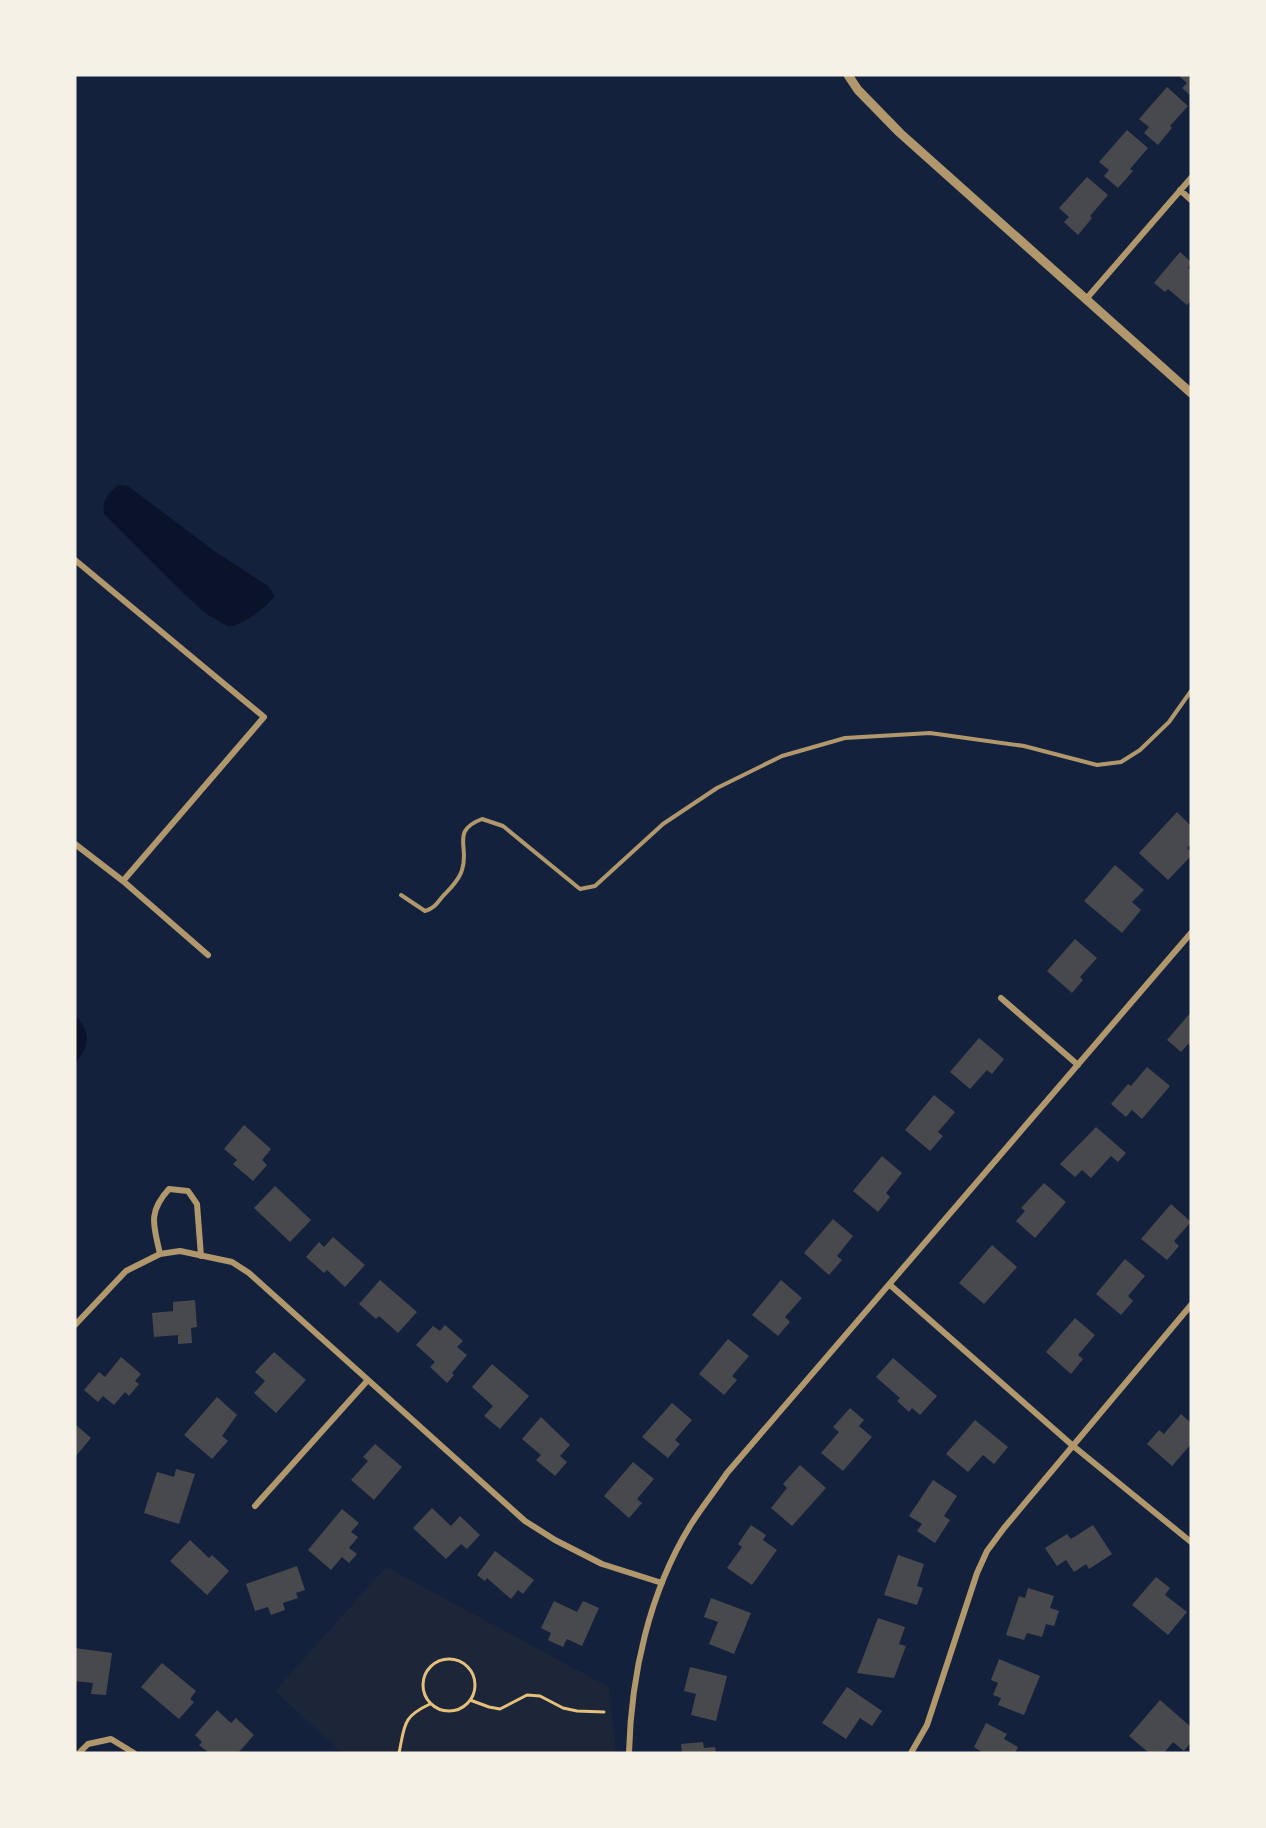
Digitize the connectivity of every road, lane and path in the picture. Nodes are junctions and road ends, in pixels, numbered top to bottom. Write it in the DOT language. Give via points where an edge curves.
graph roads {
  1 [pos="848,75"];
  2 [pos="1191,178"];
  3 [pos="1180,190"];
  4 [pos="1191,200"];
  5 [pos="1087,298"];
  6 [pos="1191,393"];
  7 [pos="75,560"];
  8 [pos="1191,691"];
  9 [pos="75,844"];
  10 [pos="123,881"];
  11 [pos="401,896"];
  12 [pos="1191,933"];
  13 [pos="208,955"];
  14 [pos="1001,998"];
  15 [pos="1078,1065"];
  16 [pos="160,1254"];
  17 [pos="201,1256"];
  18 [pos="890,1285"];
  19 [pos="1191,1305"];
  20 [pos="75,1325"];
  21 [pos="368,1380"];
  22 [pos="1072,1445"];
  23 [pos="255,1506"];
  24 [pos="1191,1542"];
  25 [pos="662,1583"];
  26 [pos="470,1700"];
  27 [pos="430,1704"];
  28 [pos="604,1712"];
  29 [pos="79,1753"];
  30 [pos="134,1753"];
  31 [pos="399,1753"];
  32 [pos="629,1753"];
  33 [pos="911,1753"];
  1 -- 5 [label="street" via="900,133"];
  2 -- 3 [label="street"];
  3 -- 4 [label="street"];
  3 -- 5 [label="street"];
  5 -- 6 [label="street"];
  7 -- 10 [label="street" via="264,717"];
  8 -- 11 [label="lane" via="1169,722 1121,762 1097,765 1024,746 930,733 845,738 782,756 717,788 663,824 587,889 580,889 503,826 482,819 466,828 462,837 462,870 434,907 425,911"];
  9 -- 10 [label="street"];
  10 -- 13 [label="street"];
  12 -- 15 [label="street"];
  14 -- 15 [label="street"];
  15 -- 18 [label="street"];
  16 -- 17 [label="street" via="175,1251"];
  16 -- 17 [label="street" via="153,1220 158,1200 169,1189 188,1191 197,1204"];
  16 -- 20 [label="street" via="126,1271"];
  17 -- 21 [label="street" via="232,1262 249,1273"];
  18 -- 22 [label="street"];
  18 -- 25 [label="street" via="727,1473 690,1526"];
  19 -- 22 [label="street"];
  21 -- 23 [label="street"];
  21 -- 25 [label="street" via="525,1521 602,1564"];
  22 -- 24 [label="street"];
  22 -- 33 [label="street" via="987,1551 927,1725"];
  25 -- 32 [label="street" via="634,1685"];
  26 -- 27 [label="path" via="447,1711"];
  26 -- 27 [label="path" via="474,1692 472,1674 458,1661 449,1660 434,1664 424,1678 424,1692"];
  26 -- 28 [label="path" via="500,1709 534,1695 563,1708"];
  27 -- 31 [label="path" via="404,1723"];
  29 -- 30 [label="street" via="88,1744 111,1739"];
}
